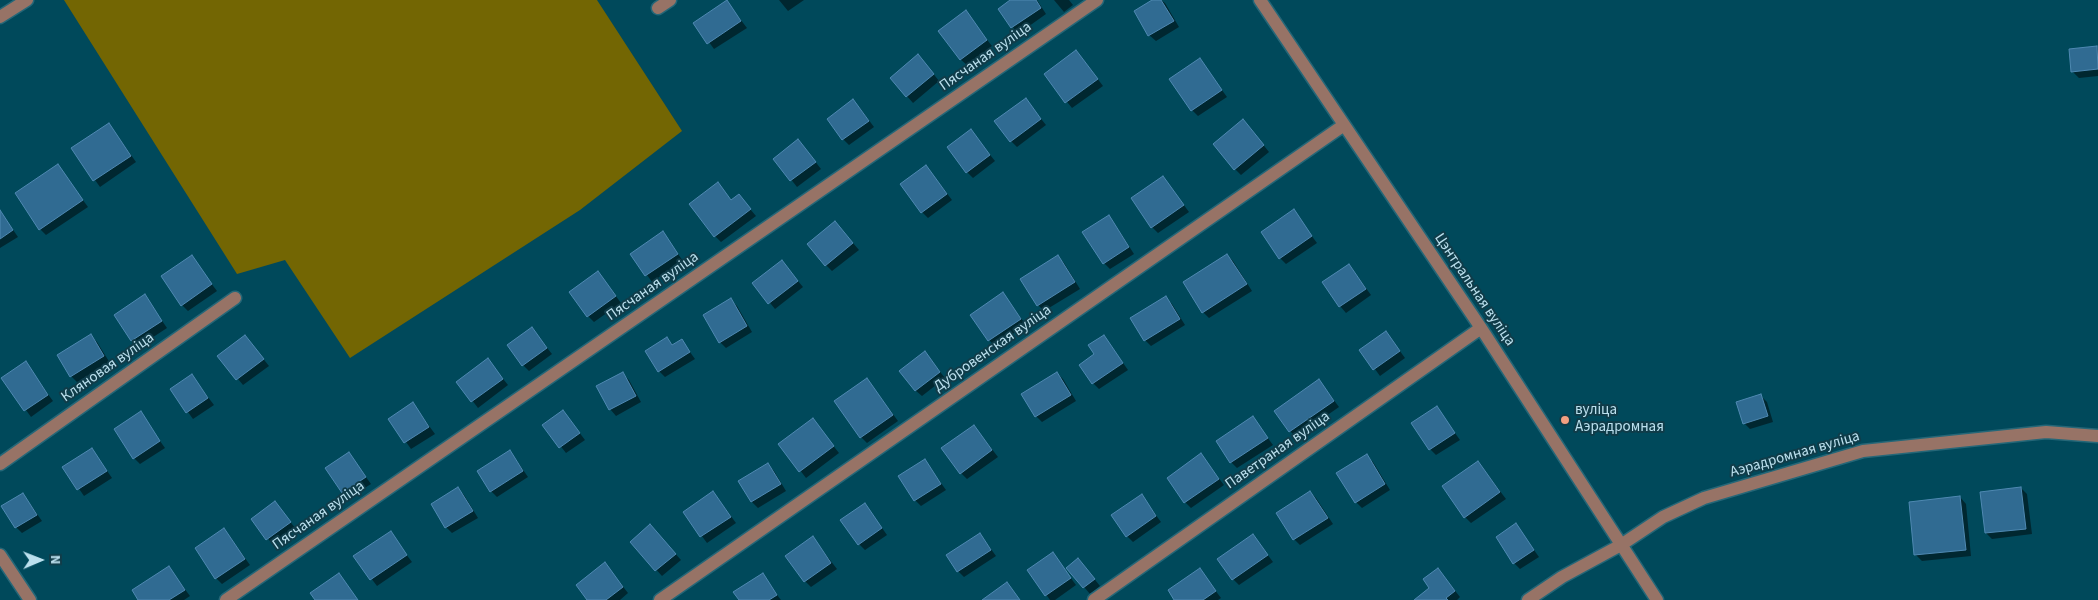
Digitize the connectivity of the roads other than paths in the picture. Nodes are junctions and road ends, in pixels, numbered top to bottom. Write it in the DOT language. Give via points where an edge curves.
graph roads {
  1 [pos="27,0"];
  2 [pos="670,0"];
  3 [pos="1097,0"];
  4 [pos="1260,0"];
  5 [pos="658,8"];
  6 [pos="0,17"];
  7 [pos="1344,126"];
  8 [pos="235,298"];
  9 [pos="1481,328"];
  10 [pos="2098,436"];
  11 [pos="0,464"];
  12 [pos="1621,544"];
  13 [pos="0,556"];
  14 [pos="30,600"];
  15 [pos="226,600"];
  16 [pos="660,600"];
  17 [pos="1094,600"];
  18 [pos="1528,600"];
  19 [pos="1657,600"];
  1 -- 6 [label="street"];
  2 -- 5 [label="street"];
  3 -- 15 [label="street, Пясчаная вуліца"];
  4 -- 7 [label="street, Цэнтральная вуліца"];
  7 -- 9 [label="street, Цэнтральная вуліца"];
  7 -- 16 [label="street, Дубровенская вуліца"];
  8 -- 11 [label="street, Кляновая вуліца"];
  9 -- 12 [label="street, Цэнтральная вуліца"];
  9 -- 17 [label="street, Паветраная вуліца"];
  10 -- 12 [label="street, Аэрадромная вуліца" via="2046,432 1863,451 1704,498 1663,517"];
  12 -- 18 [label="street, Аэрадромная вуліца"];
  12 -- 19 [label="street, Цэнтральная вуліца"];
  13 -- 14 [label="street"];
}
